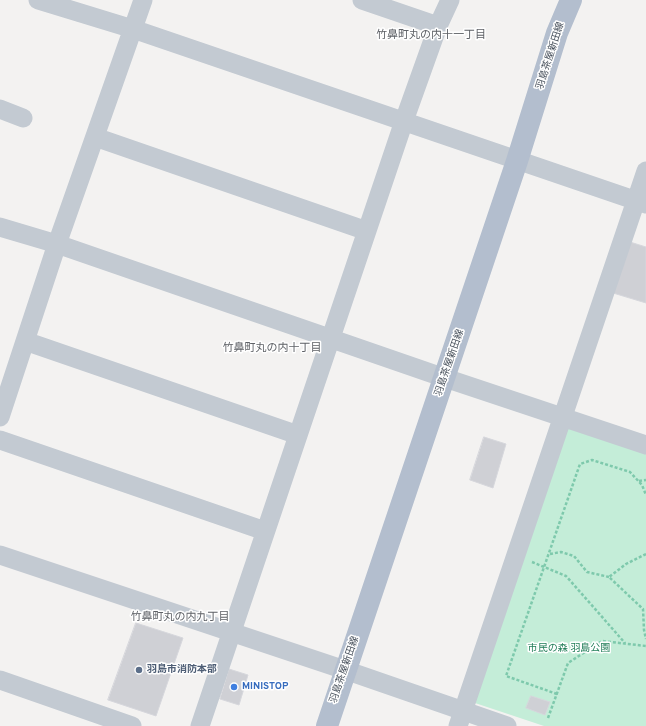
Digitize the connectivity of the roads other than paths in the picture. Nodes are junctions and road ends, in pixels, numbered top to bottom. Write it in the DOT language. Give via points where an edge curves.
graph roads {
  1 [pos="38,0"];
  2 [pos="143,0"];
  3 [pos="362,0"];
  4 [pos="450,0"];
  5 [pos="571,0"];
  6 [pos="438,26"];
  7 [pos="133,29"];
  8 [pos="0,109"];
  9 [pos="23,118"];
  10 [pos="404,122"];
  11 [pos="95,137"];
  12 [pos="517,161"];
  13 [pos="646,171"];
  14 [pos="641,202"];
  15 [pos="0,227"];
  16 [pos="367,231"];
  17 [pos="57,244"];
  18 [pos="332,338"];
  19 [pos="25,341"];
  20 [pos="445,378"];
  21 [pos="562,416"];
  22 [pos="0,417"];
  23 [pos="298,435"];
  24 [pos="0,440"];
  25 [pos="646,445"];
  26 [pos="265,531"];
  27 [pos="0,556"];
  28 [pos="232,633"];
  29 [pos="345,670"];
  30 [pos="0,680"];
  31 [pos="460,719"];
  32 [pos="132,726"];
  33 [pos="200,726"];
  34 [pos="327,726"];
  35 [pos="507,726"];
  1 -- 7 [label="street"];
  2 -- 7 [label="street"];
  3 -- 6 [label="street"];
  4 -- 6 [label="street"];
  5 -- 12 [label="main road, 羽島茶屋新田線" via="557,33"];
  6 -- 10 [label="street"];
  7 -- 10 [label="street"];
  7 -- 11 [label="street"];
  8 -- 9 [label="street"];
  10 -- 12 [label="street"];
  10 -- 16 [label="street"];
  11 -- 16 [label="street"];
  11 -- 17 [label="street"];
  12 -- 14 [label="street"];
  12 -- 20 [label="main road, 羽島茶屋新田線"];
  13 -- 14 [label="street"];
  14 -- 21 [label="street"];
  15 -- 17 [label="street"];
  16 -- 18 [label="street"];
  17 -- 18 [label="street"];
  17 -- 19 [label="street"];
  18 -- 20 [label="street"];
  18 -- 23 [label="street"];
  19 -- 22 [label="street"];
  19 -- 23 [label="street"];
  20 -- 21 [label="street"];
  20 -- 29 [label="main road, 羽島茶屋新田線"];
  21 -- 25 [label="street"];
  21 -- 31 [label="street"];
  23 -- 26 [label="street"];
  24 -- 26 [label="street"];
  26 -- 28 [label="street"];
  27 -- 28 [label="street"];
  28 -- 29 [label="street"];
  28 -- 33 [label="street"];
  29 -- 31 [label="street"];
  29 -- 34 [label="main road, 羽島茶屋新田線"];
  30 -- 32 [label="street"];
  31 -- 35 [label="street"];
}
